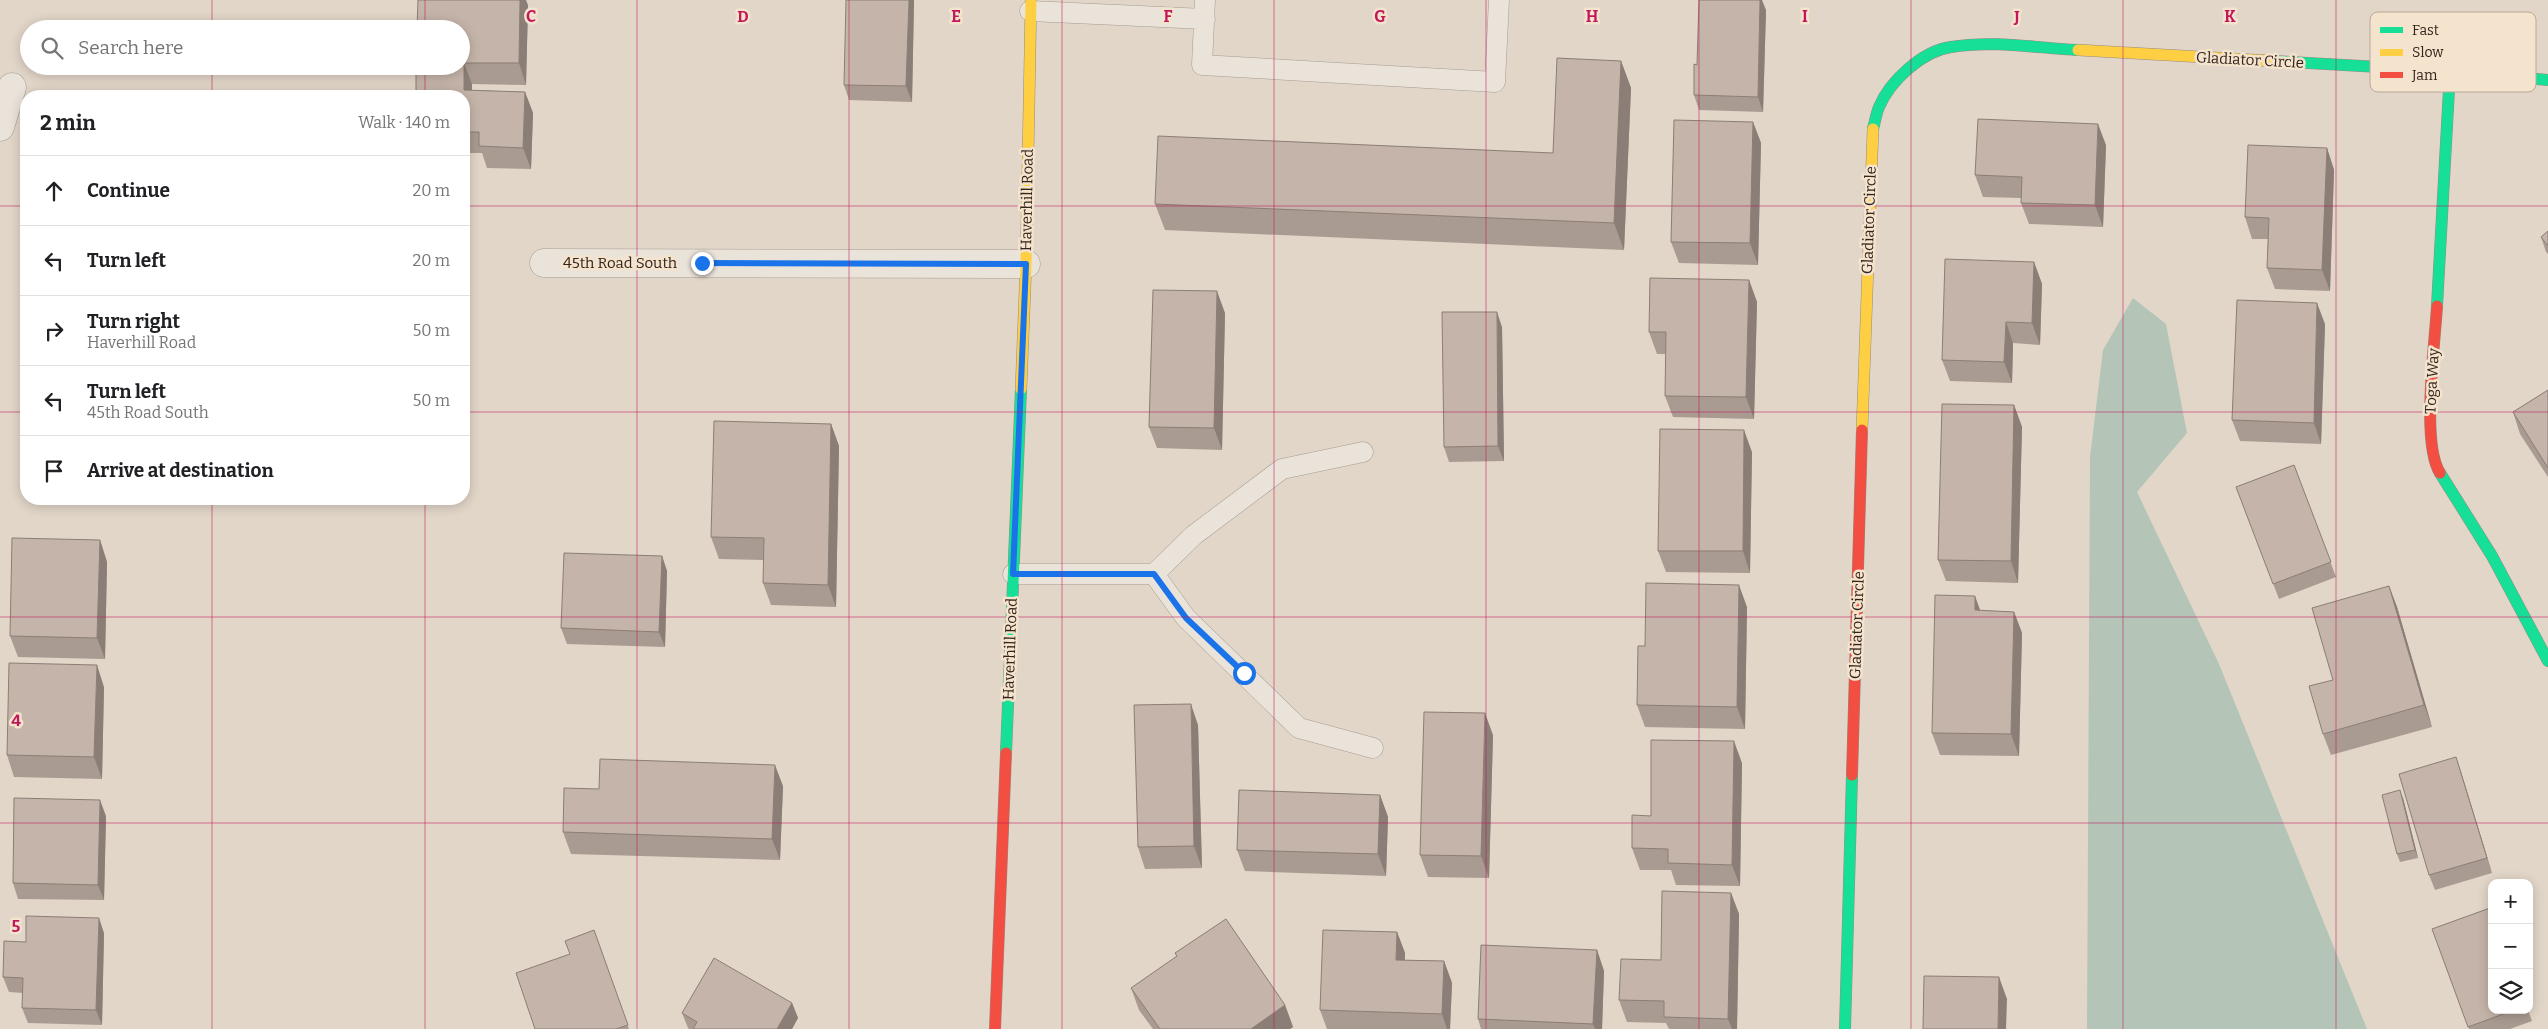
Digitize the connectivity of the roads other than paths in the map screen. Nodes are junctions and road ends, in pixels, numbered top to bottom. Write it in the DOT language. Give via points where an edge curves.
graph roads {
  1 [pos="1499,0"];
  2 [pos="1030,6"];
  3 [pos="1205,10"];
  4 [pos="2370,67"];
  5 [pos="12,87"];
  6 [pos="2449,92"];
  7 [pos="0,128"];
  8 [pos="544,263"];
  9 [pos="1026,264"];
  10 [pos="1363,452"];
  11 [pos="1013,574"];
  12 [pos="1154,574"];
  13 [pos="2548,661"];
  14 [pos="1373,748"];
  15 [pos="995,1029"];
  16 [pos="1845,1029"];
  1 -- 3 [label="lane" via="1495,82 1202,64"];
  2 -- 3 [label="lane"];
  2 -- 9 [label="street, Haverhill Road"];
  4 -- 16 [label="street, Gladiator Circle" via="1980,45 1949,47 1920,60 1896,80 1879,107 1871,137"];
  5 -- 7 [label="street"];
  6 -- 13 [label="street, Toga Way" via="2430,428 2434,457 2440,474 2492,556"];
  8 -- 9 [label="street, 45th Road South"];
  9 -- 11 [label="street, Haverhill Road"];
  10 -- 12 [label="lane" via="1282,469 1194,535"];
  11 -- 12 [label="lane"];
  11 -- 15 [label="street, Haverhill Road"];
  12 -- 14 [label="lane" via="1186,618 1299,728"];
}
